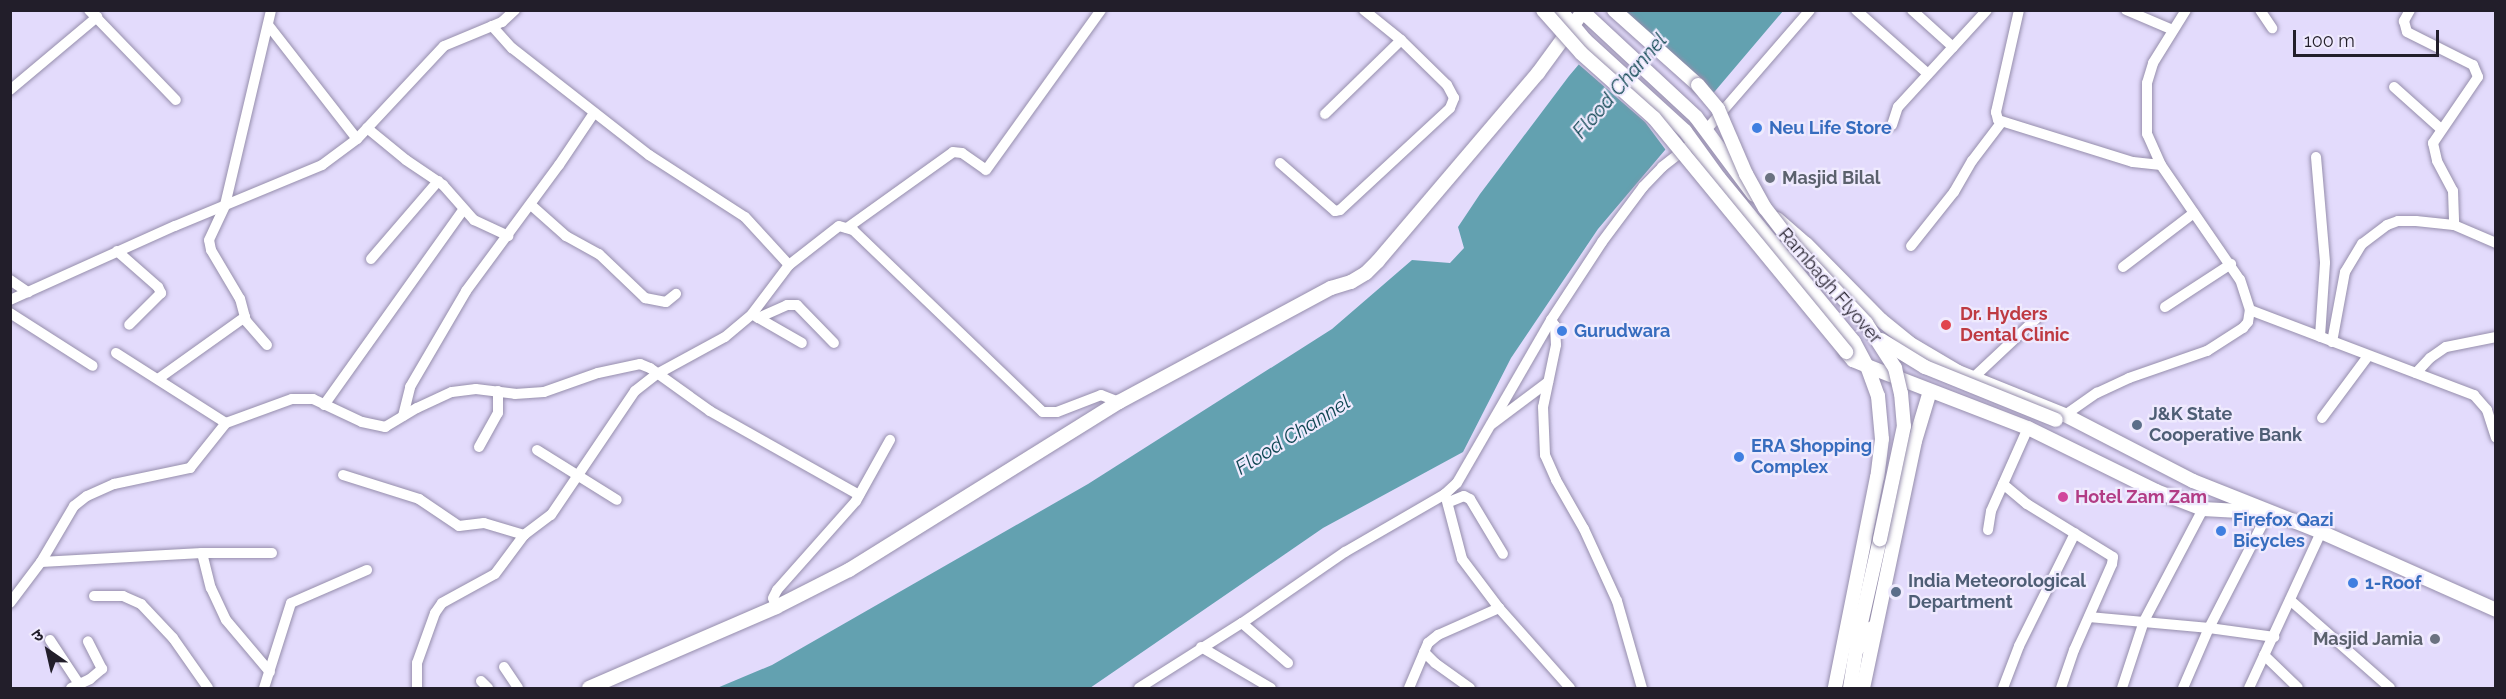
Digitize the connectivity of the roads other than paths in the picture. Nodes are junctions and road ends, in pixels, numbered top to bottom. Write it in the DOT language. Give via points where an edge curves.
graph roads {
  1 [pos="271,10"];
  2 [pos="515,10"];
  3 [pos="1101,10"];
  4 [pos="1364,10"];
  5 [pos="1544,10"];
  6 [pos="1560,10"];
  7 [pos="1614,10"];
  8 [pos="1810,10"];
  9 [pos="1856,10"];
  10 [pos="1912,10"];
  11 [pos="2019,10"];
  12 [pos="2126,10"];
  13 [pos="2186,10"];
  14 [pos="2260,10"];
  15 [pos="2410,10"];
  16 [pos="1583,11"];
  17 [pos="1982,12"];
  18 [pos="93,14"];
  19 [pos="269,26"];
  20 [pos="492,26"];
  21 [pos="1573,27"];
  22 [pos="2272,28"];
  23 [pos="2173,30"];
  24 [pos="1401,40"];
  25 [pos="1953,47"];
  26 [pos="1928,74"];
  27 [pos="2394,87"];
  28 [pos="10,90"];
  29 [pos="176,100"];
  30 [pos="594,113"];
  31 [pos="1325,114"];
  32 [pos="2001,123"];
  33 [pos="1892,125"];
  34 [pos="367,128"];
  35 [pos="1707,129"];
  36 [pos="2441,129"];
  37 [pos="1690,137"];
  38 [pos="357,139"];
  39 [pos="2316,157"];
  40 [pos="1280,163"];
  41 [pos="2161,165"];
  42 [pos="438,181"];
  43 [pos="531,204"];
  44 [pos="225,205"];
  45 [pos="463,210"];
  46 [pos="2194,213"];
  47 [pos="2454,225"];
  48 [pos="847,228"];
  49 [pos="508,236"];
  50 [pos="2496,243"];
  51 [pos="1911,246"];
  52 [pos="117,251"];
  53 [pos="371,259"];
  54 [pos="2231,264"];
  55 [pos="789,265"];
  56 [pos="2123,267"];
  57 [pos="10,279"];
  58 [pos="28,292"];
  59 [pos="676,294"];
  60 [pos="10,300"];
  61 [pos="2165,307"];
  62 [pos="2250,310"];
  63 [pos="10,313"];
  64 [pos="755,316"];
  65 [pos="244,317"];
  66 [pos="2038,317"];
  67 [pos="1551,320"];
  68 [pos="129,325"];
  69 [pos="2320,337"];
  70 [pos="2496,337"];
  71 [pos="1879,339"];
  72 [pos="2332,342"];
  73 [pos="802,343"];
  74 [pos="834,343"];
  75 [pos="267,345"];
  76 [pos="116,353"];
  77 [pos="2368,356"];
  78 [pos="93,366"];
  79 [pos="1867,366"];
  80 [pos="2416,373"];
  81 [pos="657,374"];
  82 [pos="1973,378"];
  83 [pos="158,379"];
  84 [pos="1548,382"];
  85 [pos="1992,386"];
  86 [pos="1927,390"];
  87 [pos="498,391"];
  88 [pos="1119,402"];
  89 [pos="324,405"];
  90 [pos="1984,412"];
  91 [pos="403,416"];
  92 [pos="2061,418"];
  93 [pos="2322,418"];
  94 [pos="226,423"];
  95 [pos="1490,426"];
  96 [pos="2028,428"];
  97 [pos="2496,438"];
  98 [pos="890,440"];
  99 [pos="479,447"];
  100 [pos="537,450"];
  101 [pos="343,475"];
  102 [pos="578,477"];
  103 [pos="2003,484"];
  104 [pos="859,495"];
  105 [pos="1447,498"];
  106 [pos="617,500"];
  107 [pos="2203,509"];
  108 [pos="2268,513"];
  109 [pos="1988,530"];
  110 [pos="2321,531"];
  111 [pos="2074,533"];
  112 [pos="524,535"];
  113 [pos="202,553"];
  114 [pos="272,554"];
  115 [pos="1503,554"];
  116 [pos="41,562"];
  117 [pos="367,570"];
  118 [pos="94,596"];
  119 [pos="2290,600"];
  120 [pos="10,603"];
  121 [pos="776,607"];
  122 [pos="1499,608"];
  123 [pos="2496,610"];
  124 [pos="2089,617"];
  125 [pos="2144,621"];
  126 [pos="1242,623"];
  127 [pos="2209,628"];
  128 [pos="2274,637"];
  129 [pos="50,640"];
  130 [pos="88,640"];
  131 [pos="1201,647"];
  132 [pos="1857,649"];
  133 [pos="1424,652"];
  134 [pos="2264,655"];
  135 [pos="1288,663"];
  136 [pos="504,667"];
  137 [pos="270,672"];
  138 [pos="84,685"];
  139 [pos="208,688"];
  140 [pos="264,688"];
  141 [pos="417,688"];
  142 [pos="518,688"];
  143 [pos="589,688"];
  144 [pos="1138,688"];
  145 [pos="1271,688"];
  146 [pos="1409,688"];
  147 [pos="1470,688"];
  148 [pos="1570,688"];
  149 [pos="1642,688"];
  150 [pos="1835,688"];
  151 [pos="1850,688"];
  152 [pos="1863,688"];
  153 [pos="2003,688"];
  154 [pos="2061,688"];
  155 [pos="2122,688"];
  156 [pos="2184,688"];
  157 [pos="2249,688"];
  158 [pos="2298,688"];
  159 [pos="2390,688"];
  1 -- 19 [label="street"];
  2 -- 20 [label="street"];
  3 -- 48 [label="street" via="986,170 962,153 953,152"];
  4 -- 24 [label="street"];
  5 -- 79 [label="main road, Rambagh Flyover, bridge" via="1581,53 1654,118 1846,352"];
  6 -- 21 [label="main road"];
  7 -- 71 [label="main road, Rambagh Flyover, bridge" via="1698,85 1718,109 1765,208 1795,248"];
  8 -- 35 [label="street"];
  9 -- 26 [label="street"];
  10 -- 25 [label="street"];
  11 -- 32 [label="street" via="1996,112"];
  12 -- 23 [label="street"];
  13 -- 23 [label="street"];
  14 -- 22 [label="street"];
  15 -- 36 [label="street" via="2404,21 2407,32 2473,65 2478,77"];
  16 -- 21 [label="main road"];
  16 -- 35 [label="main road"];
  17 -- 25 [label="street"];
  18 -- 28 [label="street"];
  18 -- 29 [label="street"];
  19 -- 38 [label="street"];
  19 -- 44 [label="street"];
  20 -- 30 [label="street" via="512,48"];
  20 -- 34 [label="street" via="444,46"];
  21 -- 37 [label="main road"];
  21 -- 88 [label="main road" via="1366,273"];
  23 -- 41 [label="street" via="2153,63 2147,83 2147,134"];
  24 -- 31 [label="street"];
  24 -- 40 [label="street" via="1451,91 1454,99 1450,108 1340,210 1335,211"];
  25 -- 26 [label="street"];
  26 -- 33 [label="street" via="1894,112"];
  27 -- 36 [label="street"];
  30 -- 43 [label="street"];
  30 -- 55 [label="street" via="662,165 732,207"];
  32 -- 41 [label="street" via="2133,162"];
  32 -- 51 [label="street"];
  34 -- 38 [label="street"];
  34 -- 42 [label="street"];
  35 -- 82 [label="main road" via="1750,192 1881,320 1909,344"];
  36 -- 47 [label="street" via="2433,143 2434,153 2454,191"];
  37 -- 67 [label="street" via="1628,205"];
  37 -- 79 [label="main road" via="1854,342"];
  38 -- 44 [label="street" via="322,165"];
  39 -- 69 [label="street" via="2325,263"];
  41 -- 46 [label="street"];
  42 -- 45 [label="street"];
  42 -- 53 [label="street"];
  43 -- 49 [label="street"];
  43 -- 59 [label="street" via="566,236 599,254 645,298 666,302"];
  44 -- 52 [label="street"];
  44 -- 65 [label="street" via="210,234 209,246 240,299"];
  45 -- 49 [label="street" via="474,220"];
  45 -- 89 [label="street"];
  46 -- 54 [label="street"];
  46 -- 56 [label="street"];
  47 -- 50 [label="street"];
  47 -- 72 [label="street" via="2398,221 2362,244 2345,272"];
  48 -- 55 [label="street" via="839,226 832,230"];
  48 -- 88 [label="street" via="1043,412 1057,412 1101,395"];
  49 -- 91 [label="street" via="466,291 410,387"];
  52 -- 58 [label="street"];
  52 -- 68 [label="street" via="161,293"];
  54 -- 61 [label="street"];
  54 -- 62 [label="street"];
  55 -- 64 [label="street"];
  57 -- 58 [label="street"];
  58 -- 60 [label="street"];
  62 -- 69 [label="street"];
  62 -- 92 [label="street" via="2243,328 2207,351 2129,378 2097,393"];
  63 -- 78 [label="street"];
  64 -- 73 [label="street"];
  64 -- 74 [label="street" via="797,305"];
  64 -- 81 [label="street"];
  65 -- 75 [label="street"];
  65 -- 83 [label="street"];
  66 -- 82 [label="street"];
  67 -- 84 [label="street" via="1556,345"];
  67 -- 95 [label="street"];
  69 -- 72 [label="street"];
  70 -- 80 [label="street" via="2446,347"];
  71 -- 92 [label="main road, bridge" via="1925,367"];
  71 -- 132 [label="main road, Rambagh Flyover, bridge" via="1899,380 1904,426"];
  72 -- 77 [label="street"];
  76 -- 83 [label="street"];
  77 -- 80 [label="street"];
  77 -- 93 [label="street"];
  79 -- 86 [label="main road, Rambagh Flyover"];
  79 -- 150 [label="main road" via="1878,396 1882,439"];
  80 -- 97 [label="street" via="2474,395 2487,410"];
  81 -- 87 [label="street" via="635,364 544,392"];
  81 -- 102 [label="street" via="635,391"];
  81 -- 104 [label="street" via="710,411"];
  82 -- 85 [label="main road"];
  83 -- 94 [label="street"];
  84 -- 95 [label="street"];
  84 -- 149 [label="street" via="1543,407 1545,455 1617,601"];
  85 -- 90 [label="main road"];
  85 -- 92 [label="main road"];
  86 -- 90 [label="main road, Rambagh Flyover"];
  86 -- 132 [label="main road" via="1916,408 1870,636"];
  86 -- 152 [label="main road"];
  87 -- 91 [label="street" via="452,392"];
  87 -- 99 [label="street" via="496,419"];
  88 -- 121 [label="main road" via="849,570"];
  89 -- 91 [label="street" via="375,426 385,427"];
  89 -- 94 [label="street" via="312,399 292,399"];
  90 -- 96 [label="main road, Rambagh Flyover"];
  92 -- 108 [label="main road" via="2179,482 2193,481"];
  94 -- 116 [label="street" via="189,468 114,484 87,496 64,520"];
  95 -- 105 [label="street"];
  96 -- 103 [label="street"];
  96 -- 107 [label="main road, Rambagh Flyover" via="2156,492"];
  98 -- 104 [label="street"];
  100 -- 102 [label="street"];
  101 -- 112 [label="street" via="419,499 459,526 484,523"];
  102 -- 106 [label="street"];
  102 -- 112 [label="street" via="551,516"];
  103 -- 109 [label="street" via="1991,511"];
  103 -- 111 [label="street"];
  104 -- 121 [label="street" via="777,590 773,598"];
  105 -- 115 [label="street" via="1470,499"];
  105 -- 122 [label="street" via="1459,554"];
  105 -- 126 [label="street" via="1345,552"];
  107 -- 108 [label="main road, Rambagh Flyover"];
  107 -- 125 [label="street"];
  108 -- 110 [label="main road"];
  108 -- 127 [label="street"];
  110 -- 119 [label="street"];
  110 -- 123 [label="main road"];
  111 -- 124 [label="street" via="2113,556"];
  111 -- 153 [label="street"];
  112 -- 141 [label="street" via="495,574 451,596 439,608 417,663"];
  113 -- 114 [label="street"];
  113 -- 116 [label="street"];
  113 -- 137 [label="street" via="211,588 226,620"];
  116 -- 120 [label="street"];
  117 -- 137 [label="street" via="291,603"];
  118 -- 139 [label="street" via="123,597 141,604 173,638"];
  119 -- 128 [label="street"];
  119 -- 159 [label="street"];
  121 -- 143 [label="main road"];
  122 -- 133 [label="street" via="1438,634"];
  122 -- 148 [label="street"];
  124 -- 125 [label="street"];
  124 -- 154 [label="street"];
  125 -- 127 [label="street"];
  125 -- 155 [label="street"];
  126 -- 131 [label="street"];
  126 -- 135 [label="street"];
  127 -- 128 [label="street"];
  127 -- 156 [label="street"];
  128 -- 134 [label="street"];
  129 -- 138 [label="street"];
  130 -- 138 [label="street" via="102,667"];
  131 -- 144 [label="street"];
  131 -- 145 [label="street"];
  132 -- 151 [label="main road, Rambagh Flyover"];
  133 -- 146 [label="street"];
  133 -- 147 [label="street"];
  134 -- 157 [label="street"];
  134 -- 158 [label="street"];
  136 -- 142 [label="street"];
  137 -- 140 [label="street"];
}
